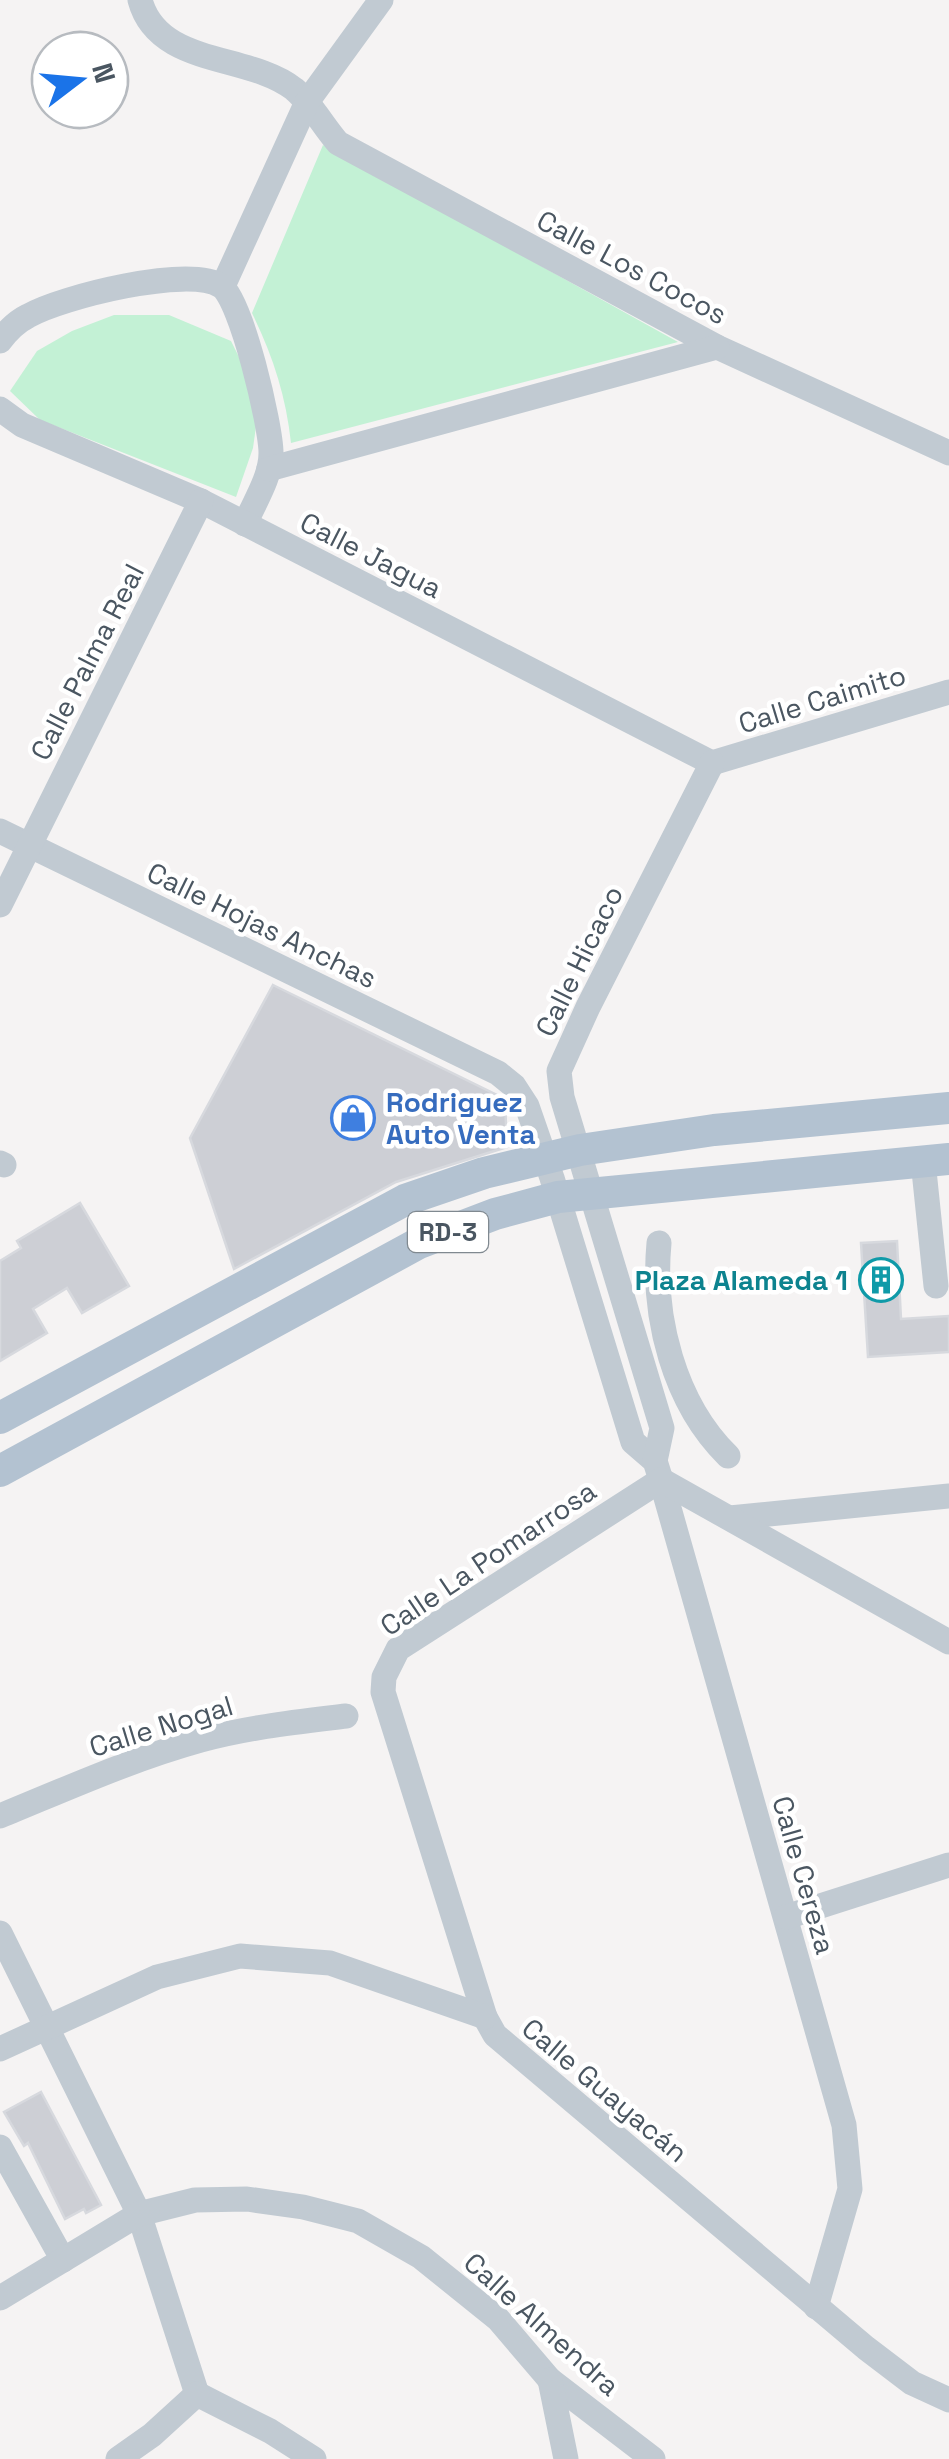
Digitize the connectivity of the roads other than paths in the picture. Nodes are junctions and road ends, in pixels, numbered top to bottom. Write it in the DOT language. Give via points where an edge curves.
graph roads {
  1 [pos="140,0"];
  2 [pos="381,0"];
  3 [pos="307,102"];
  4 [pos="223,286"];
  5 [pos="0,341"];
  6 [pos="717,348"];
  7 [pos="0,409"];
  8 [pos="949,453"];
  9 [pos="269,470"];
  10 [pos="202,500"];
  11 [pos="245,524"];
  12 [pos="949,692"];
  13 [pos="712,763"];
  14 [pos="0,830"];
  15 [pos="29,844"];
  16 [pos="0,905"];
  17 [pos="562,1097"];
  18 [pos="526,1106"];
  19 [pos="949,1108"];
  20 [pos="580,1150"];
  21 [pos="545,1158"];
  22 [pos="936,1160"];
  23 [pos="592,1194"];
  24 [pos="558,1197"];
  25 [pos="659,1243"];
  26 [pos="936,1286"];
  27 [pos="668,1351"];
  28 [pos="641,1358"];
  29 [pos="0,1418"];
  30 [pos="728,1456"];
  31 [pos="658,1470"];
  32 [pos="0,1471"];
  33 [pos="949,1496"];
  34 [pos="730,1518"];
  35 [pos="949,1642"];
  36 [pos="386,1708"];
  37 [pos="346,1716"];
  38 [pos="0,1816"];
  39 [pos="949,1865"];
  40 [pos="786,1917"];
  41 [pos="0,1933"];
  42 [pos="485,2017"];
  43 [pos="46,2028"];
  44 [pos="0,2049"];
  45 [pos="0,2147"];
  46 [pos="139,2214"];
  47 [pos="62,2260"];
  48 [pos="0,2298"];
  49 [pos="816,2307"];
  50 [pos="550,2380"];
  51 [pos="197,2394"];
  52 [pos="949,2400"];
  53 [pos="118,2459"];
  54 [pos="314,2459"];
  55 [pos="566,2459"];
  56 [pos="654,2459"];
  1 -- 3 [label="street, Calle Los Cocos" via="158,33 275,78"];
  2 -- 3 [label="street"];
  3 -- 4 [label="street"];
  3 -- 6 [label="street, Calle Los Cocos" via="338,142"];
  4 -- 5 [label="street" via="199,277 170,278 111,290 31,314"];
  4 -- 9 [label="street" via="235,302 265,410"];
  6 -- 8 [label="street, Calle Los Cocos"];
  6 -- 9 [label="street"];
  7 -- 10 [label="street, Calle Jagua" via="22,425"];
  9 -- 11 [label="street"];
  10 -- 11 [label="street, Calle Jagua"];
  10 -- 15 [label="street, Calle Palma Real"];
  11 -- 13 [label="street, Calle Jagua"];
  12 -- 13 [label="street, Calle Caimito"];
  13 -- 17 [label="street, Calle Hicaco" via="559,1071"];
  14 -- 15 [label="street, Calle Hojas Anchas"];
  15 -- 16 [label="street, Calle Palma Real"];
  15 -- 18 [label="street, Calle Hojas Anchas" via="498,1073"];
  17 -- 18 [label="street"];
  17 -- 20 [label="street, Calle Hicaco"];
  18 -- 21 [label="street, Calle Cereza"];
  19 -- 20 [label="main road, RD-3"];
  20 -- 21 [label="main road, RD-3"];
  20 -- 23 [label="street, Calle Hicaco"];
  21 -- 24 [label="street, Calle Cereza"];
  21 -- 29 [label="main road, RD-3" via="405,1200"];
  22 -- 23 [label="main road, RD-3"];
  22 -- 26 [label="street"];
  23 -- 24 [label="main road, RD-3"];
  23 -- 28 [label="street, Calle Cereza"];
  24 -- 31 [label="street, Calle Cereza" via="633,1442"];
  24 -- 32 [label="main road, RD-3" via="418,1243"];
  25 -- 27 [label="street"];
  27 -- 28 [label="street"];
  27 -- 30 [label="street" via="694,1412"];
  28 -- 31 [label="street, Calle Cereza" via="662,1428"];
  31 -- 34 [label="street"];
  31 -- 36 [label="street, Calle La Pomarrosa" via="398,1649 384,1677"];
  31 -- 40 [label="street, Calle Cereza"];
  33 -- 34 [label="street"];
  34 -- 35 [label="street"];
  36 -- 42 [label="street, Calle Guayacán"];
  37 -- 38 [label="street, Calle Nogal" via="200,1740"];
  39 -- 40 [label="street"];
  40 -- 49 [label="street, Calle Cereza" via="850,2159 850,2189"];
  41 -- 43 [label="street"];
  42 -- 43 [label="street" via="330,1963 240,1956 157,1976"];
  42 -- 49 [label="street, Calle Guayacán" via="516,2056"];
  43 -- 44 [label="street"];
  43 -- 46 [label="street"];
  45 -- 47 [label="street"];
  46 -- 47 [label="street, Calle Almendra"];
  46 -- 50 [label="street, Calle Almendra" via="195,2200 247,2199 358,2221 420,2257 498,2319"];
  46 -- 51 [label="street"];
  47 -- 48 [label="street, Calle Almendra"];
  49 -- 52 [label="street, Calle Guayacán" via="912,2383"];
  50 -- 55 [label="street"];
  50 -- 56 [label="street, Calle Almendra"];
  51 -- 53 [label="street"];
  51 -- 54 [label="street"];
}
